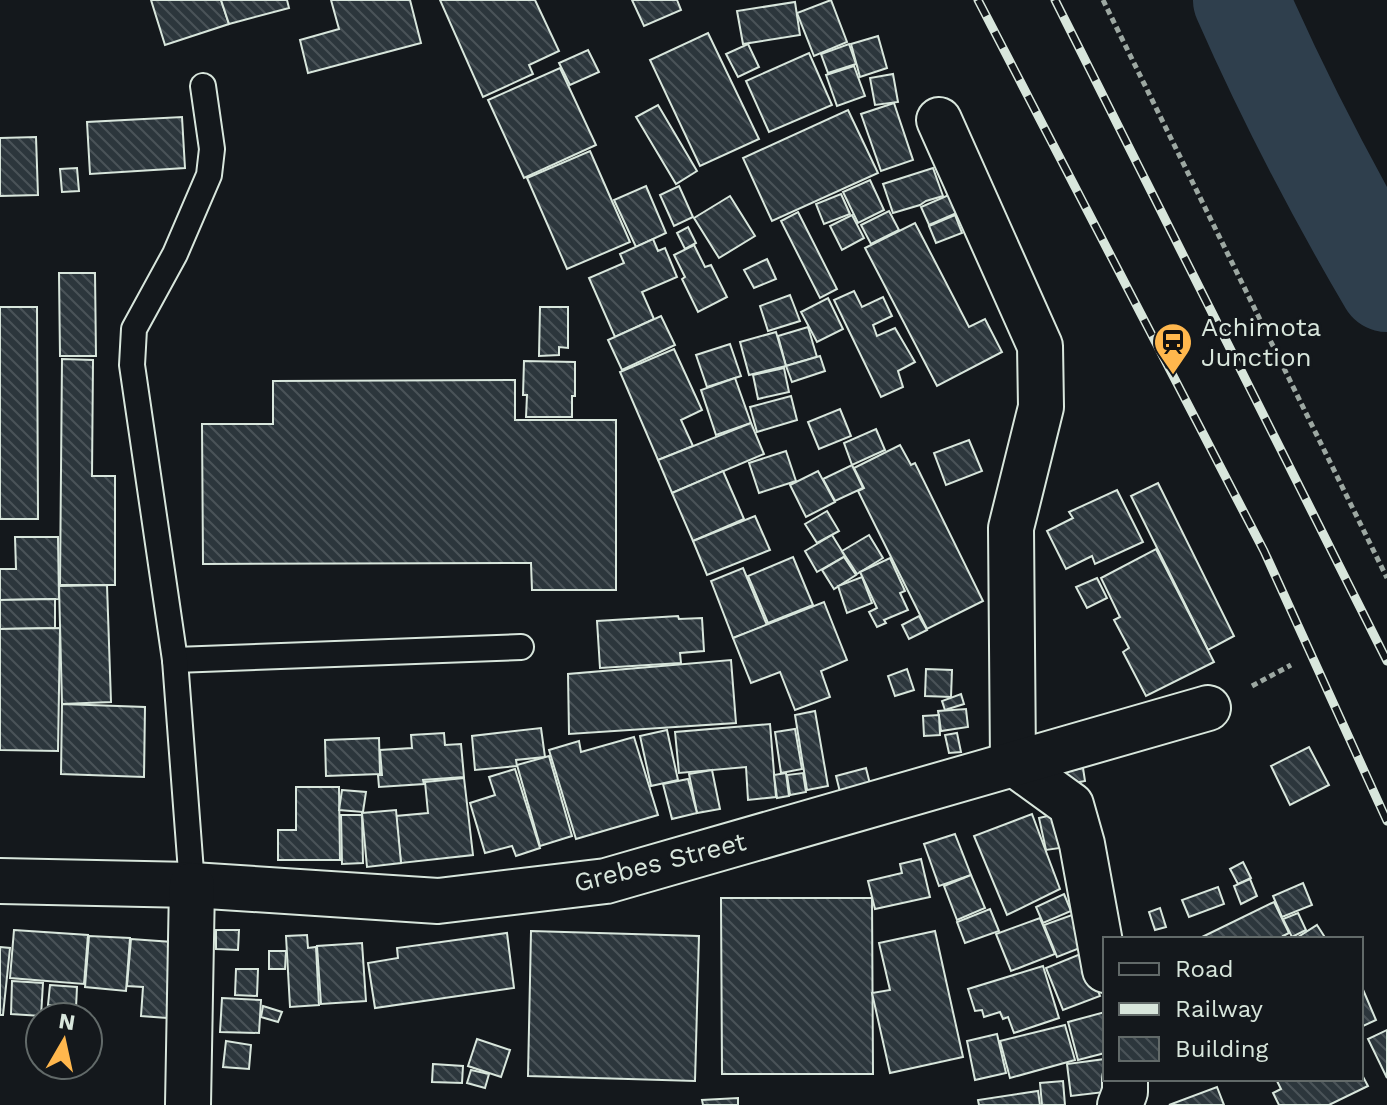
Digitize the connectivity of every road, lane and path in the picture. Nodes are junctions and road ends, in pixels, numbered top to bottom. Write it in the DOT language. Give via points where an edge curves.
graph roads {
  1 [pos="1103,0"];
  2 [pos="203,86"];
  3 [pos="939,120"];
  4 [pos="1387,578"];
  5 [pos="521,647"];
  6 [pos="175,660"];
  7 [pos="1208,708"];
  8 [pos="1013,763"];
  9 [pos="0,881"];
  10 [pos="192,885"];
  11 [pos="1103,959"];
  12 [pos="1125,1081"];
  13 [pos="188,1105"];
  14 [pos="1120,1105"];
  1 -- 4 [label="path"];
  2 -- 6 [label="lane" via="212,149 209,175 175,254 134,329 132,365"];
  3 -- 8 [label="street" via="1040,346 1041,407 1011,528"];
  5 -- 6 [label="lane"];
  6 -- 10 [label="lane"];
  7 -- 8 [label="street, Grebes Street"];
  8 -- 10 [label="street, Grebes Street" via="606,881 438,901"];
  8 -- 11 [label="street" via="1071,805"];
  9 -- 10 [label="street, Grebes Street"];
  10 -- 13 [label="street"];
  12 -- 14 [label="street"];
}
